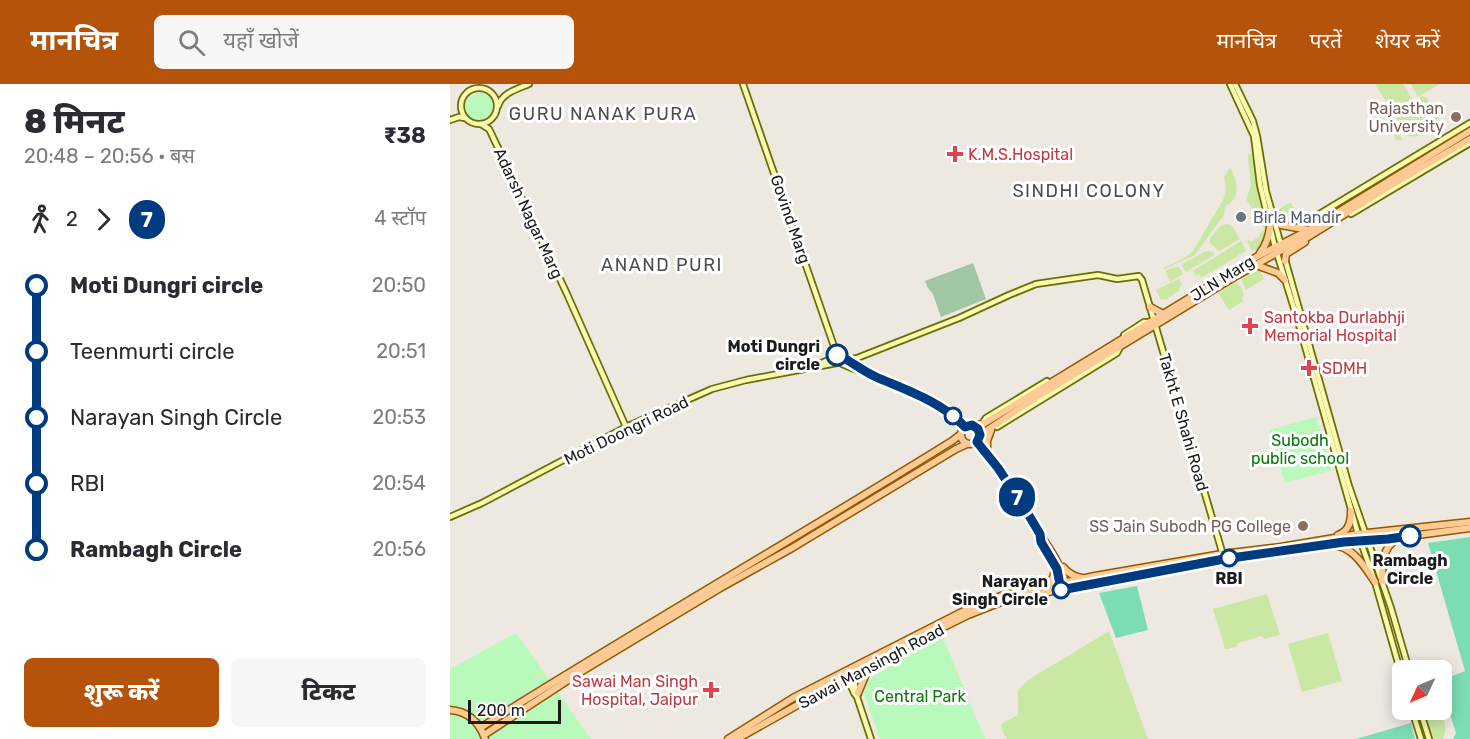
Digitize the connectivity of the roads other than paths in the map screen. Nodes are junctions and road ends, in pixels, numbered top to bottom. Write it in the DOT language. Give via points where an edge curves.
graph roads {
  1 [pos="470,84"];
  2 [pos="529,84"];
  3 [pos="743,84"];
  4 [pos="1230,84"];
  5 [pos="1235,84"];
  6 [pos="479,88"];
  7 [pos="468,92"];
  8 [pos="491,93"];
  9 [pos="505,95"];
  10 [pos="461,108"];
  11 [pos="497,109"];
  12 [pos="494,117"];
  13 [pos="466,119"];
  14 [pos="451,120"];
  15 [pos="1470,123"];
  16 [pos="481,124"];
  17 [pos="1470,131"];
  18 [pos="491,133"];
  19 [pos="1470,141"];
  20 [pos="1274,220"];
  21 [pos="1270,227"];
  22 [pos="1327,227"];
  23 [pos="1296,228"];
  24 [pos="1309,230"];
  25 [pos="1279,248"];
  26 [pos="1258,256"];
  27 [pos="1285,261"];
  28 [pos="1256,265"];
  29 [pos="1285,280"];
  30 [pos="1150,307"];
  31 [pos="1163,314"];
  32 [pos="1153,322"];
  33 [pos="840,359"];
  34 [pos="974,426"];
  35 [pos="626,427"];
  36 [pos="965,427"];
  37 [pos="987,428"];
  38 [pos="961,434"];
  39 [pos="980,435"];
  40 [pos="977,442"];
  41 [pos="967,444"];
  42 [pos="987,456"];
  43 [pos="855,505"];
  44 [pos="1351,511"];
  45 [pos="450,517"];
  46 [pos="1470,522"];
  47 [pos="1470,528"];
  48 [pos="1404,536"];
  49 [pos="1363,537"];
  50 [pos="1321,542"];
  51 [pos="1223,556"];
  52 [pos="1056,563"];
  53 [pos="1089,578"];
  54 [pos="1378,582"];
  55 [pos="1064,586"];
  56 [pos="1041,588"];
  57 [pos="1398,660"];
  58 [pos="1405,660"];
  59 [pos="871,663"];
  60 [pos="848,673"];
  61 [pos="858,695"];
  62 [pos="450,710"];
  63 [pos="1415,720"];
  64 [pos="1423,720"];
  65 [pos="483,734"];
  66 [pos="728,739"];
  67 [pos="736,739"];
  68 [pos="871,739"];
  69 [pos="1420,739"];
  70 [pos="1429,739"];
  1 -- 6 [label="street"];
  1 -- 7 [label="street"];
  2 -- 9 [label="street"];
  3 -- 33 [label="street, Govind Marg"];
  4 -- 21 [label="street" via="1254,136"];
  5 -- 20 [label="street" via="1253,121"];
  6 -- 7 [label="street"];
  6 -- 8 [label="street"];
  7 -- 10 [label="street"];
  8 -- 9 [label="street"];
  8 -- 11 [label="street"];
  9 -- 11 [label="street"];
  10 -- 13 [label="street"];
  10 -- 14 [label="street"];
  11 -- 12 [label="street"];
  12 -- 16 [label="street"];
  12 -- 18 [label="street"];
  13 -- 14 [label="street"];
  13 -- 16 [label="street"];
  15 -- 23 [label="street"];
  16 -- 18 [label="street"];
  17 -- 24 [label="main road, JLN Marg"];
  18 -- 35 [label="street, Adarsh Nagar Marg"];
  19 -- 22 [label="main road, JLN Marg"];
  20 -- 23 [label="main road"];
  20 -- 25 [label="street"];
  21 -- 25 [label="street"];
  21 -- 26 [label="main road" via="1265,247"];
  22 -- 25 [label="main road, JLN Marg"];
  22 -- 27 [label="main road" via="1286,254"];
  23 -- 24 [label="main road"];
  24 -- 25 [label="main road, JLN Marg"];
  25 -- 26 [label="main road, JLN Marg"];
  25 -- 27 [label="street"];
  25 -- 28 [label="main road, JLN Marg"];
  25 -- 29 [label="street"];
  26 -- 31 [label="main road, JLN Marg"];
  27 -- 49 [label="street"];
  28 -- 29 [label="main road" via="1278,273"];
  28 -- 32 [label="main road, JLN Marg"];
  29 -- 44 [label="street"];
  30 -- 31 [label="main road"];
  30 -- 32 [label="street, Moti Doongri Road"];
  30 -- 33 [label="street, Moti Doongri Road" via="1138,276 1117,279 1098,275 1036,284 857,358"];
  31 -- 32 [label="main road, JLN Marg"];
  32 -- 37 [label="main road, JLN Marg"];
  32 -- 37 [label="main road, JLN Marg" via="1120,347"];
  32 -- 51 [label="street, Takht E Shahi Road"];
  33 -- 35 [label="street, Moti Doongri Road" via="712,390"];
  33 -- 36 [label="street" via="944,409"];
  34 -- 36 [label="main road"];
  34 -- 37 [label="main road, JLN Marg"];
  34 -- 39 [label="main road"];
  35 -- 45 [label="street, Moti Doongri Road"];
  36 -- 38 [label="main road"];
  37 -- 39 [label="main road, JLN Marg"];
  37 -- 42 [label="main road"];
  38 -- 41 [label="main road"];
  38 -- 43 [label="main road"];
  39 -- 40 [label="main road"];
  40 -- 41 [label="main road"];
  40 -- 42 [label="main road"];
  41 -- 43 [label="main road"];
  42 -- 52 [label="main road" via="1045,540"];
  43 -- 65 [label="main road" via="657,618"];
  44 -- 49 [label="street"];
  44 -- 50 [label="main road" via="1344,532"];
  46 -- 49 [label="main road"];
  47 -- 48 [label="main road, Sawai Mansingh Road"];
  48 -- 49 [label="main road, Sawai Mansingh Road"];
  48 -- 54 [label="main road" via="1393,541 1385,553"];
  49 -- 50 [label="main road, Sawai Mansingh Road"];
  49 -- 54 [label="street"];
  50 -- 51 [label="main road, Sawai Mansingh Road"];
  50 -- 54 [label="main road" via="1353,553"];
  51 -- 53 [label="main road"];
  51 -- 55 [label="main road, Sawai Mansingh Road"];
  52 -- 53 [label="main road" via="1075,576"];
  52 -- 55 [label="main road"];
  52 -- 56 [label="main road" via="1052,580"];
  53 -- 55 [label="main road"];
  54 -- 57 [label="street"];
  54 -- 58 [label="street"];
  55 -- 56 [label="main road"];
  55 -- 59 [label="main road, Sawai Mansingh Road" via="989,606"];
  56 -- 60 [label="main road" via="990,600"];
  59 -- 60 [label="main road, Sawai Mansingh Road"];
  59 -- 61 [label="main road"];
  60 -- 61 [label="street"];
  60 -- 66 [label="main road" via="793,698"];
  60 -- 67 [label="main road, Sawai Mansingh Road"];
  61 -- 68 [label="street"];
  62 -- 65 [label="main road" via="476,722"];
  63 -- 69 [label="street"];
  64 -- 70 [label="street"];
}
